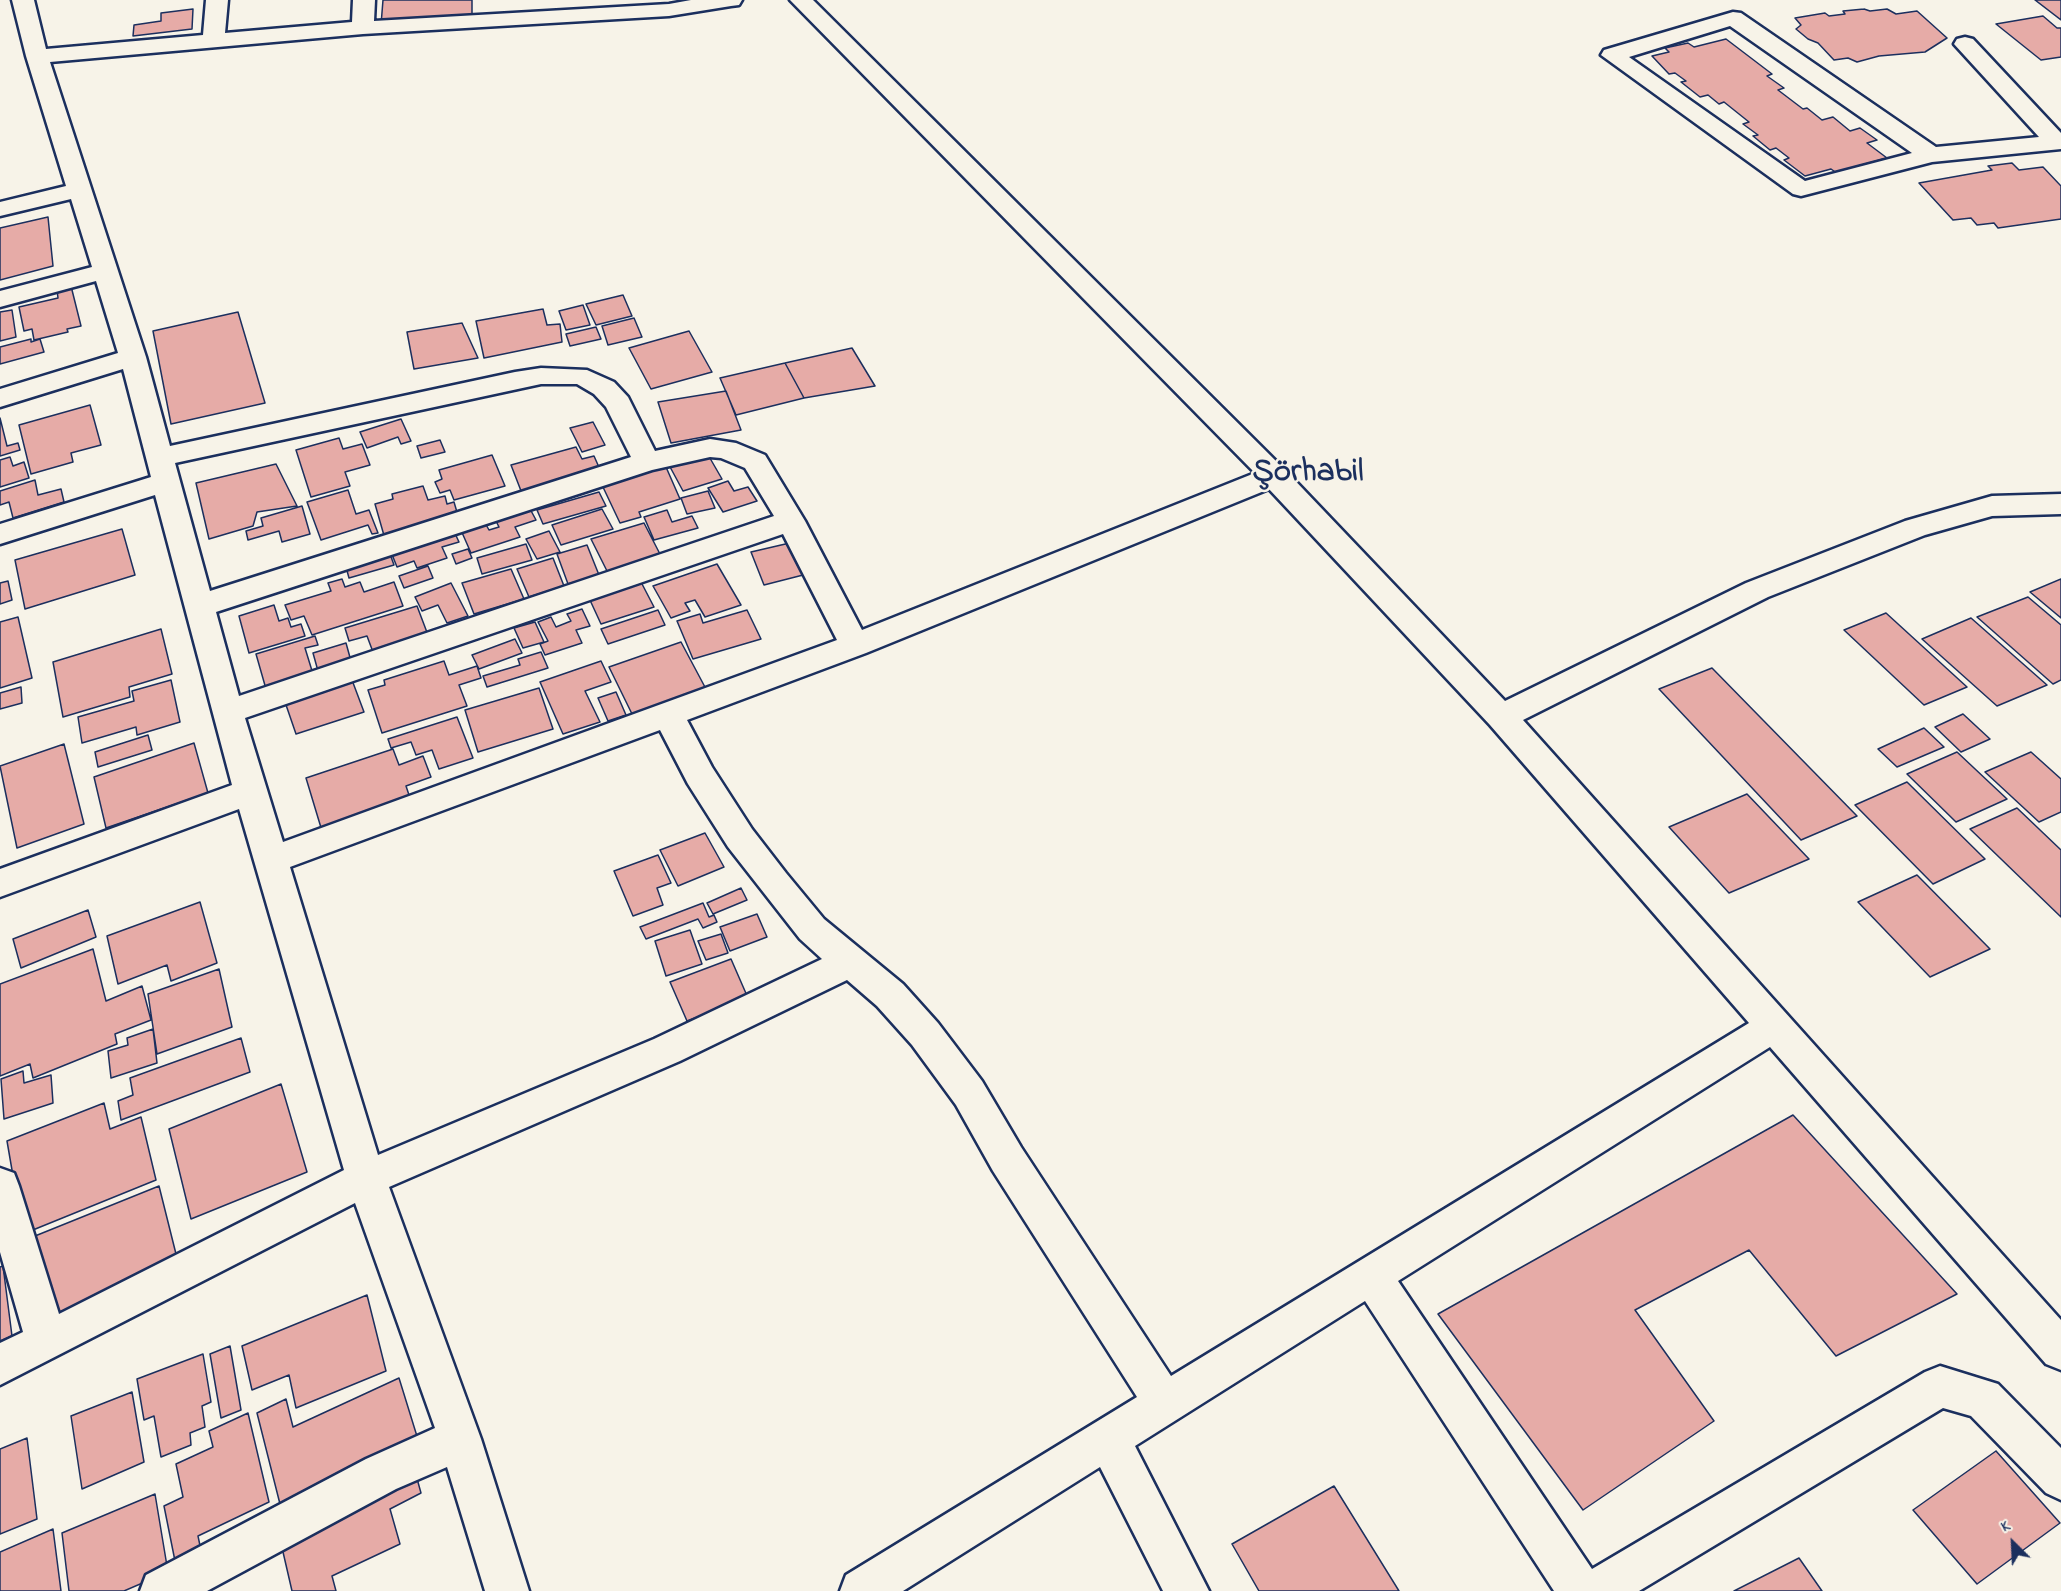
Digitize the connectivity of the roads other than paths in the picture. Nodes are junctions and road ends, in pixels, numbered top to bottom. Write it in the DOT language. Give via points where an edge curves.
graph roads {
  1 [pos="23,0"];
  2 [pos="217,0"];
  3 [pos="364,0"];
  4 [pos="731,0"];
  5 [pos="801,0"];
  6 [pos="363,28"];
  7 [pos="213,42"];
  8 [pos="1965,44"];
  9 [pos="37,56"];
  10 [pos="2059,142"];
  11 [pos="1931,155"];
  12 [pos="80,190"];
  13 [pos="0,209"];
  14 [pos="105,271"];
  15 [pos="0,299"];
  16 [pos="133,357"];
  17 [pos="0,398"];
  18 [pos="647,462"];
  19 [pos="163,470"];
  20 [pos="1274,476"];
  21 [pos="2061,504"];
  22 [pos="791,521"];
  23 [pos="0,534"];
  24 [pos="199,606"];
  25 [pos="855,645"];
  26 [pos="227,712"];
  27 [pos="668,714"];
  28 [pos="1501,717"];
  29 [pos="251,791"];
  30 [pos="273,859"];
  31 [pos="0,883"];
  32 [pos="852,961"];
  33 [pos="1774,1026"];
  34 [pos="366,1178"];
  35 [pos="0,1186"];
  36 [pos="1371,1275"];
  37 [pos="46,1339"];
  38 [pos="2061,1350"];
  39 [pos="0,1365"];
  40 [pos="1164,1402"];
  41 [pos="1108,1438"];
  42 [pos="460,1439"];
  43 [pos="2061,1478"];
  44 [pos="162,1591"];
  45 [pos="507,1591"];
  46 [pos="862,1591"];
  47 [pos="1187,1591"];
  48 [pos="1581,1591"];
  49 [pos="1597,1591"];
  1 -- 9 [label="street"];
  2 -- 7 [label="street"];
  3 -- 6 [label="street"];
  4 -- 6 [label="street" via="669,10"];
  5 -- 20 [label="street"];
  6 -- 7 [label="street"];
  7 -- 9 [label="street"];
  8 -- 10 [label="street"];
  9 -- 12 [label="street"];
  10 -- 11 [label="street"];
  11 -- 11 [label="street" via="1801,189 1612,55 1733,18"];
  12 -- 13 [label="street"];
  12 -- 14 [label="street"];
  14 -- 15 [label="street"];
  14 -- 16 [label="street"];
  16 -- 17 [label="street"];
  16 -- 19 [label="street"];
  18 -- 19 [label="street" via="618,404 604,388 578,376 541,376"];
  18 -- 22 [label="street" via="710,448 742,454 755,462"];
  18 -- 24 [label="street"];
  19 -- 23 [label="street"];
  19 -- 24 [label="street"];
  20 -- 25 [label="street"];
  20 -- 28 [label="street"];
  21 -- 28 [label="street" via="1992,506 1915,528 1756,590"];
  22 -- 25 [label="street"];
  22 -- 26 [label="street"];
  24 -- 26 [label="street"];
  25 -- 27 [label="street"];
  26 -- 29 [label="street"];
  27 -- 30 [label="street"];
  27 -- 32 [label="street" via="740,838 812,929"];
  28 -- 33 [label="street"];
  29 -- 30 [label="street"];
  29 -- 31 [label="street"];
  30 -- 34 [label="street"];
  32 -- 34 [label="street" via="667,1050"];
  32 -- 40 [label="street" via="925,1034 969,1093 1007,1159"];
  33 -- 36 [label="street"];
  33 -- 38 [label="street"];
  34 -- 37 [label="street"];
  34 -- 42 [label="street"];
  35 -- 37 [label="street"];
  36 -- 40 [label="street"];
  36 -- 48 [label="street"];
  37 -- 39 [label="street"];
  40 -- 41 [label="street"];
  41 -- 46 [label="street"];
  41 -- 47 [label="street"];
  42 -- 44 [label="street" via="381,1474"];
  42 -- 45 [label="street"];
  43 -- 49 [label="street" via="1983,1399 1940,1387"];
}
